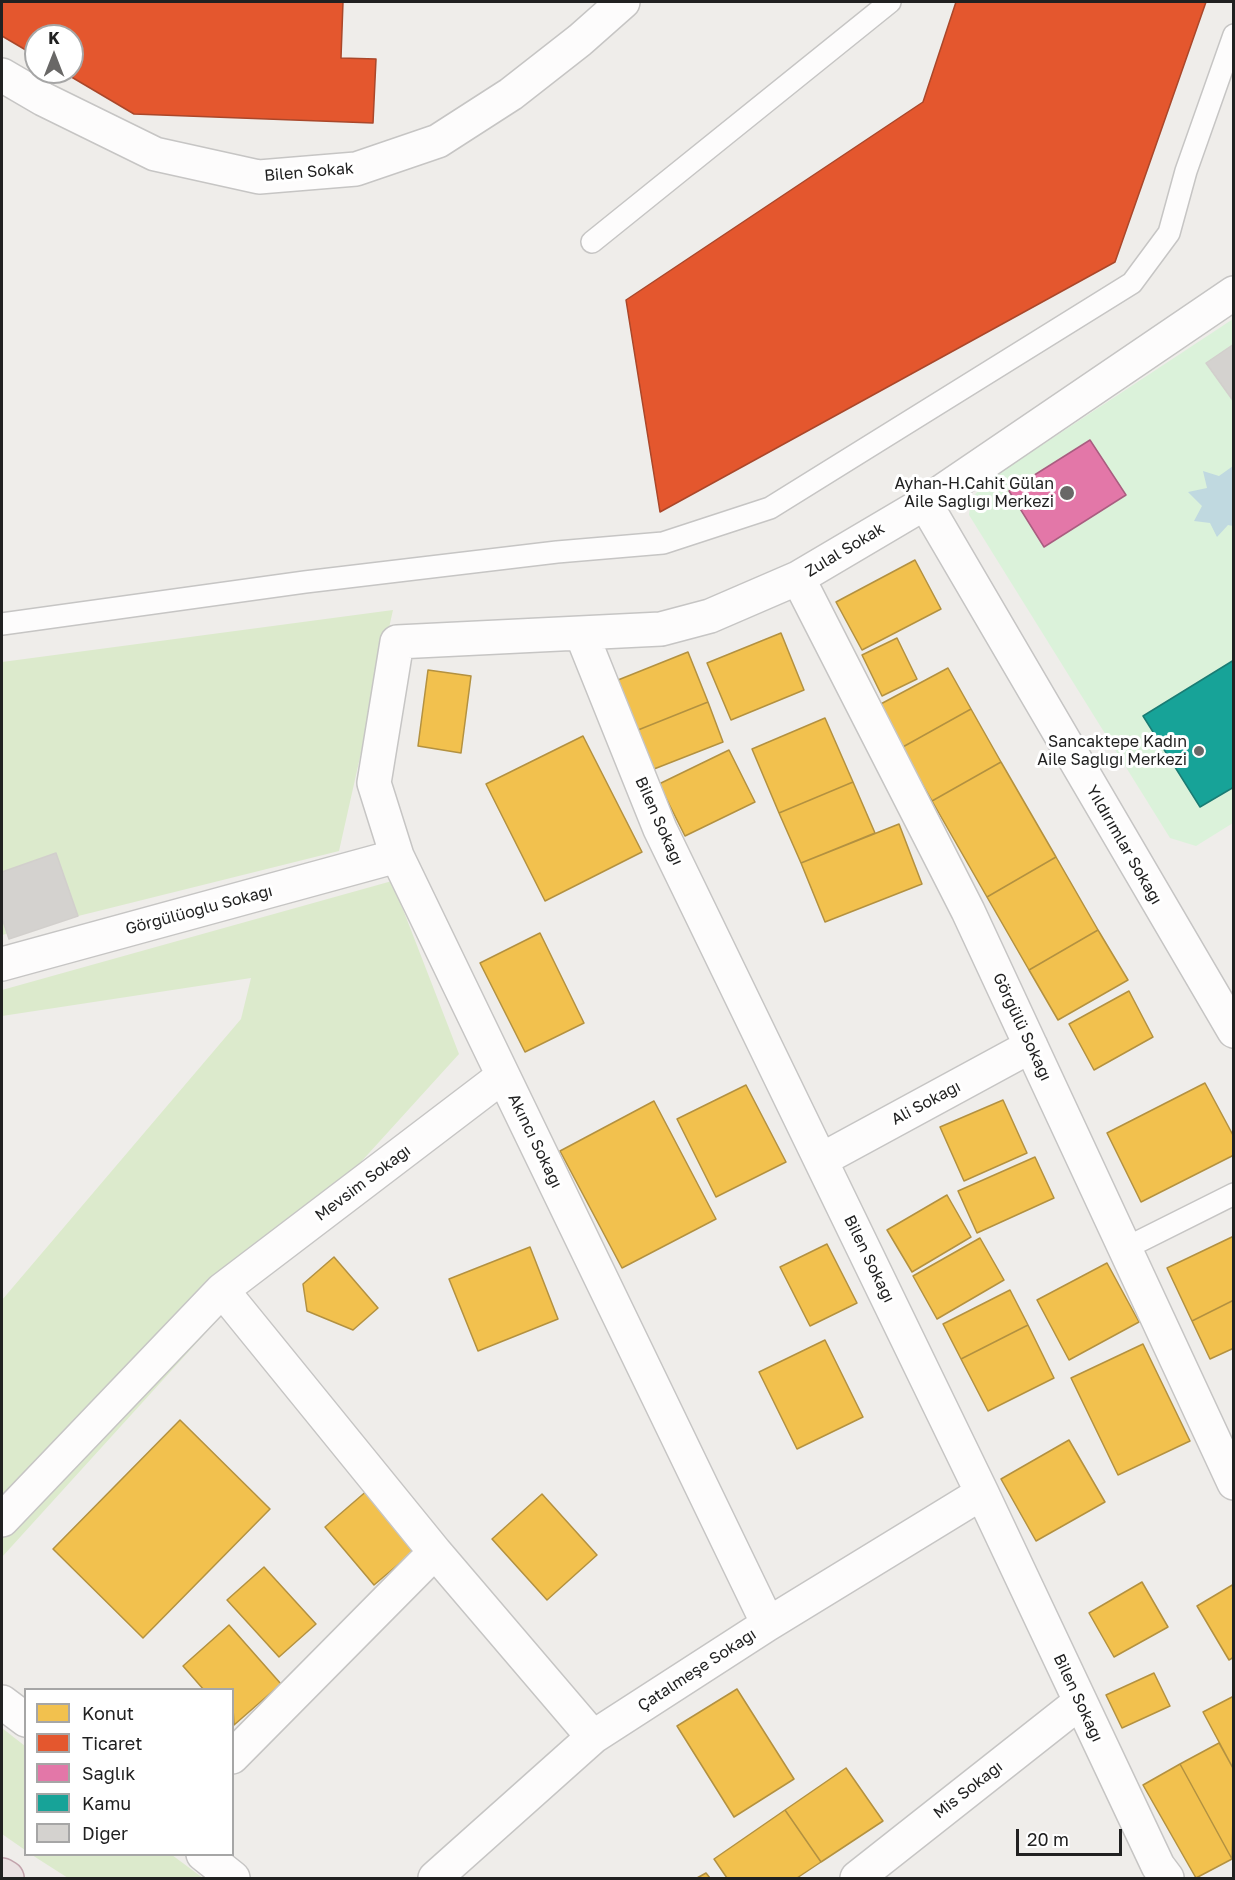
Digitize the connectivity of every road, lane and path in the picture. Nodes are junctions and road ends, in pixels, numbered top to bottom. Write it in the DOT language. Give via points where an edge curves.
graph roads {
  1 [pos="623,2"];
  2 [pos="890,2"];
  3 [pos="1233,35"];
  4 [pos="2,75"];
  5 [pos="592,242"];
  6 [pos="1233,293"];
  7 [pos="925,503"];
  8 [pos="798,578"];
  9 [pos="2,624"];
  10 [pos="582,634"];
  11 [pos="397,642"];
  12 [pos="397,856"];
  13 [pos="2,964"];
  14 [pos="1233,1031"];
  15 [pos="1031,1046"];
  16 [pos="504,1076"];
  17 [pos="821,1160"];
  18 [pos="1233,1194"];
  19 [pos="1124,1249"];
  20 [pos="222,1290"];
  21 [pos="1233,1483"];
  22 [pos="982,1493"];
  23 [pos="2,1520"];
  24 [pos="435,1552"];
  25 [pos="768,1624"];
  26 [pos="2,1702"];
  27 [pos="1080,1702"];
  28 [pos="24,1718"];
  29 [pos="593,1737"];
  30 [pos="234,1755"];
  31 [pos="206,1856"];
  32 [pos="2,1875"];
  33 [pos="7,1878"];
  34 [pos="233,1878"];
  35 [pos="435,1878"];
  36 [pos="857,1878"];
  37 [pos="1167,1878"];
  1 -- 4 [label="street, Bilen Sokak" via="511,94 438,141 356,169 259,177 155,154"];
  2 -- 5 [label="lane"];
  3 -- 9 [label="lane" via="1169,233 1132,283 770,508 663,543 304,582"];
  6 -- 7 [label="street, Zulal Sokak"];
  7 -- 8 [label="street, Zulal Sokak"];
  7 -- 14 [label="street, Yıldırımlar Sokağı"];
  8 -- 10 [label="street, Zulal Sokak" via="700,619 661,629"];
  8 -- 15 [label="street, Görgülü Sokağı" via="968,911"];
  10 -- 11 [label="street, Zulal Sokak"];
  10 -- 17 [label="street, Bilen Sokağı" via="660,829"];
  11 -- 12 [label="street, Akıncı Sokağı" via="374,783"];
  12 -- 13 [label="street, Görgülüoğlu Sokağı"];
  12 -- 16 [label="street, Akıncı Sokağı"];
  15 -- 17 [label="street, Ali Sokağı"];
  15 -- 19 [label="street, Görgülü Sokağı"];
  16 -- 20 [label="street, Mevsim Sokağı"];
  16 -- 25 [label="street, Akıncı Sokağı"];
  17 -- 22 [label="street, Bilen Sokağı"];
  18 -- 19 [label="lane"];
  19 -- 21 [label="street, Görgülü Sokağı"];
  20 -- 23 [label="street, Mevsim Sokağı"];
  20 -- 24 [label="street"];
  22 -- 25 [label="street, Çatalmeşe Sokağı"];
  22 -- 27 [label="street, Bilen Sokağı"];
  24 -- 29 [label="street"];
  24 -- 30 [label="street"];
  25 -- 29 [label="street, Çatalmeşe Sokağı"];
  26 -- 28 [label="street"];
  27 -- 36 [label="street, Mis Sokağı"];
  27 -- 37 [label="street, Bilen Sokağı"];
  29 -- 35 [label="street, Çatalmeşe Sokağı"];
  31 -- 34 [label="street"];
  32 -- 33 [label="highway"];
}
